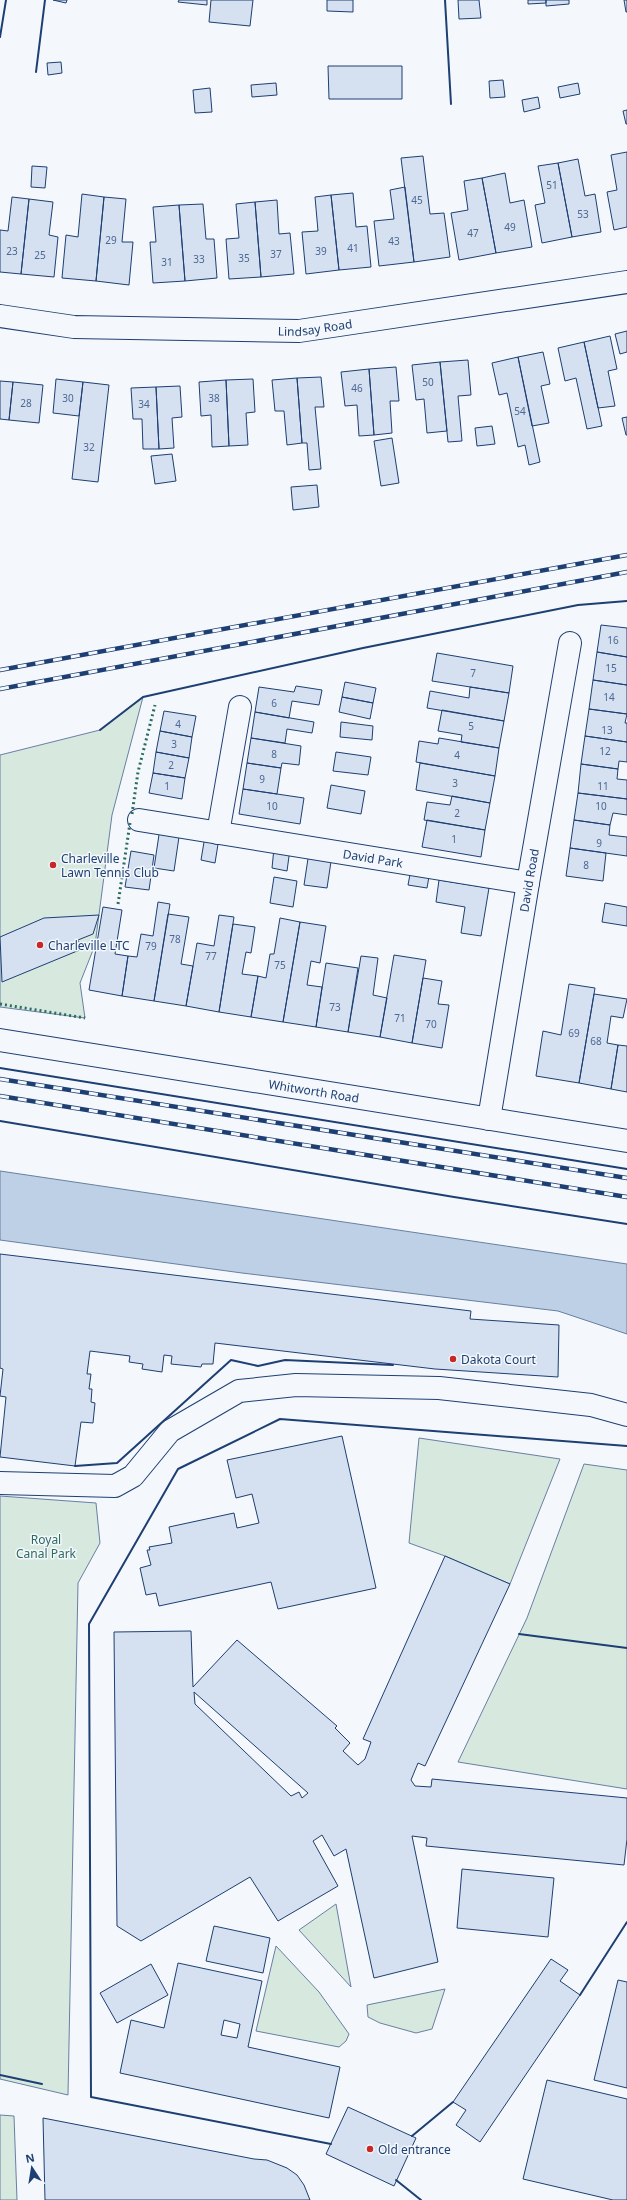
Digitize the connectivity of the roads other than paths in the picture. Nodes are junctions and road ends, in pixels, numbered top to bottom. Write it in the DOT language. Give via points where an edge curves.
graph roads {
  1 [pos="627,282"];
  2 [pos="0,316"];
  3 [pos="570,643"];
  4 [pos="240,707"];
  5 [pos="139,820"];
  6 [pos="218,833"];
  7 [pos="528,883"];
  8 [pos="0,1040"];
  9 [pos="489,1119"];
  10 [pos="627,1141"];
  11 [pos="627,1416"];
  12 [pos="0,1483"];
  1 -- 2 [label="street, Lindsay Road" via="299,331 74,327"];
  3 -- 7 [label="street, David Road"];
  4 -- 6 [label="street"];
  5 -- 6 [label="street, David Park"];
  6 -- 7 [label="street, David Park"];
  7 -- 9 [label="street, David Road"];
  8 -- 9 [label="street, Whitworth Road"];
  9 -- 10 [label="street, Whitworth Road"];
  11 -- 12 [label="street" via="591,1405 439,1388 296,1385 246,1390 239,1391 170,1431 134,1476 114,1486"];
}
